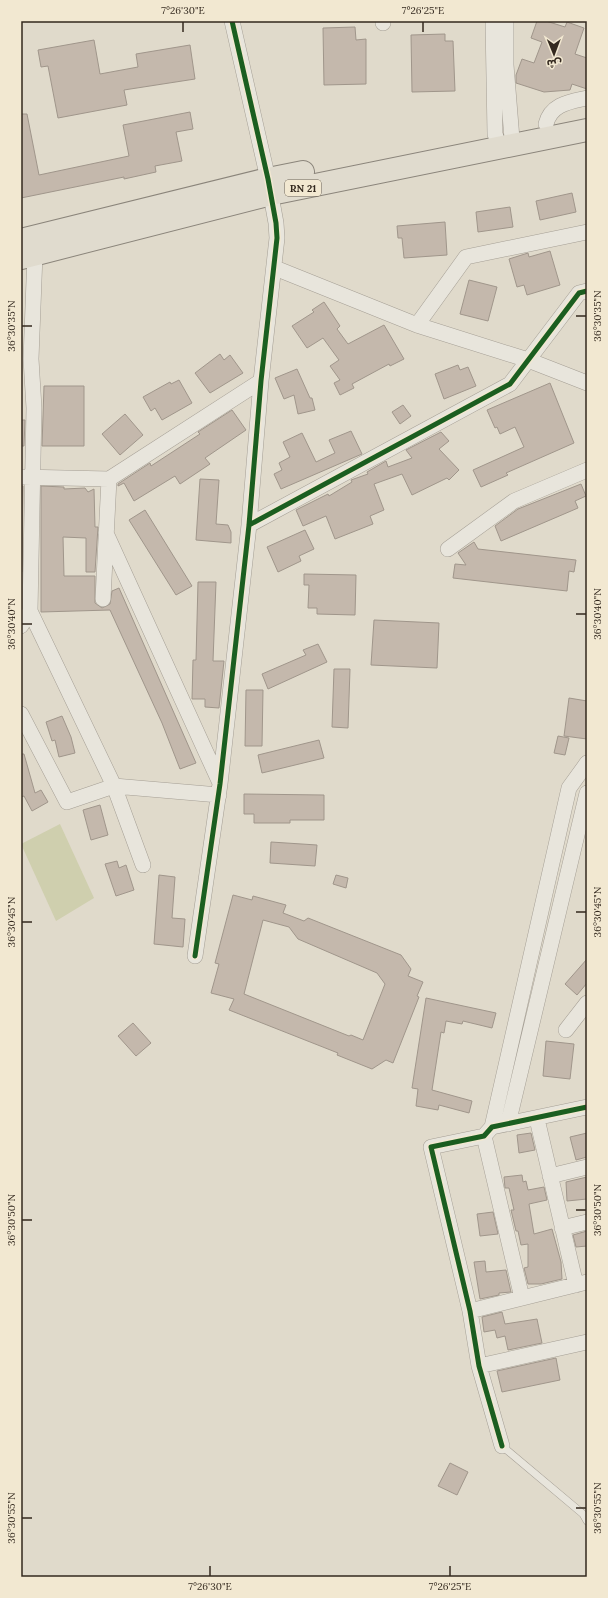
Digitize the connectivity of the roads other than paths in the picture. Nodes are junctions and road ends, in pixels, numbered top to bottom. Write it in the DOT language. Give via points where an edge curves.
graph roads {
  1 [pos="232,21"];
  2 [pos="493,21"];
  3 [pos="506,21"];
  4 [pos="587,98"];
  5 [pos="587,116"];
  6 [pos="546,124"];
  7 [pos="587,130"];
  8 [pos="504,140"];
  9 [pos="270,187"];
  10 [pos="587,232"];
  11 [pos="26,251"];
  12 [pos="275,268"];
  13 [pos="587,291"];
  14 [pos="418,325"];
  15 [pos="26,359"];
  16 [pos="528,360"];
  17 [pos="260,381"];
  18 [pos="587,383"];
  19 [pos="28,408"];
  20 [pos="587,470"];
  21 [pos="27,477"];
  22 [pos="109,479"];
  23 [pos="249,525"];
  24 [pos="106,533"];
  25 [pos="26,547"];
  26 [pos="448,549"];
  27 [pos="103,599"];
  28 [pos="30,611"];
  29 [pos="21,626"];
  30 [pos="21,714"];
  31 [pos="587,763"];
  32 [pos="114,786"];
  33 [pos="569,788"];
  34 [pos="219,790"];
  35 [pos="587,792"];
  36 [pos="143,865"];
  37 [pos="194,956"];
  38 [pos="587,1003"];
  39 [pos="566,1030"];
  40 [pos="587,1107"];
  41 [pos="537,1119"];
  42 [pos="508,1124"];
  43 [pos="488,1131"];
  44 [pos="587,1167"];
  45 [pos="550,1176"];
  46 [pos="587,1222"];
  47 [pos="562,1228"];
  48 [pos="581,1284"];
  49 [pos="522,1298"];
  50 [pos="470,1311"];
  51 [pos="587,1342"];
  52 [pos="479,1366"];
  53 [pos="502,1446"];
  54 [pos="587,1521"];
  1 -- 9 [label="street"];
  2 -- 8 [label="street"];
  3 -- 8 [label="street"];
  4 -- 6 [label="street" via="557,106"];
  5 -- 6 [label="main road, RN 21"];
  6 -- 8 [label="main road, RN 21"];
  7 -- 8 [label="main road, RN 21"];
  8 -- 9 [label="main road, RN 21"];
  9 -- 11 [label="main road, RN 21"];
  9 -- 12 [label="street" via="276,223"];
  10 -- 14 [label="street" via="466,257"];
  11 -- 15 [label="street"];
  12 -- 14 [label="street"];
  12 -- 17 [label="street"];
  13 -- 16 [label="street" via="579,293"];
  14 -- 16 [label="street"];
  15 -- 19 [label="street"];
  16 -- 18 [label="street"];
  16 -- 23 [label="street" via="510,384"];
  17 -- 22 [label="street"];
  17 -- 23 [label="street"];
  19 -- 21 [label="street"];
  20 -- 26 [label="street" via="514,501"];
  21 -- 22 [label="street"];
  21 -- 25 [label="street"];
  22 -- 24 [label="street"];
  23 -- 34 [label="street"];
  24 -- 27 [label="street"];
  24 -- 34 [label="street"];
  25 -- 28 [label="street"];
  28 -- 29 [label="street"];
  28 -- 32 [label="street"];
  30 -- 32 [label="street" via="67,802"];
  31 -- 33 [label="street"];
  32 -- 34 [label="street"];
  32 -- 36 [label="street"];
  33 -- 35 [label="street"];
  33 -- 43 [label="street"];
  34 -- 37 [label="street"];
  35 -- 42 [label="street"];
  38 -- 39 [label="street"];
  40 -- 41 [label="street"];
  41 -- 42 [label="street"];
  41 -- 45 [label="street"];
  42 -- 43 [label="street"];
  43 -- 49 [label="street"];
  43 -- 50 [label="street" via="431,1147"];
  44 -- 45 [label="street"];
  45 -- 47 [label="street"];
  46 -- 47 [label="street"];
  47 -- 48 [label="street"];
  48 -- 49 [label="street"];
  49 -- 50 [label="street"];
  50 -- 52 [label="street"];
  51 -- 52 [label="street"];
  52 -- 53 [label="street"];
  53 -- 54 [label="lane" via="583,1514"];
}
